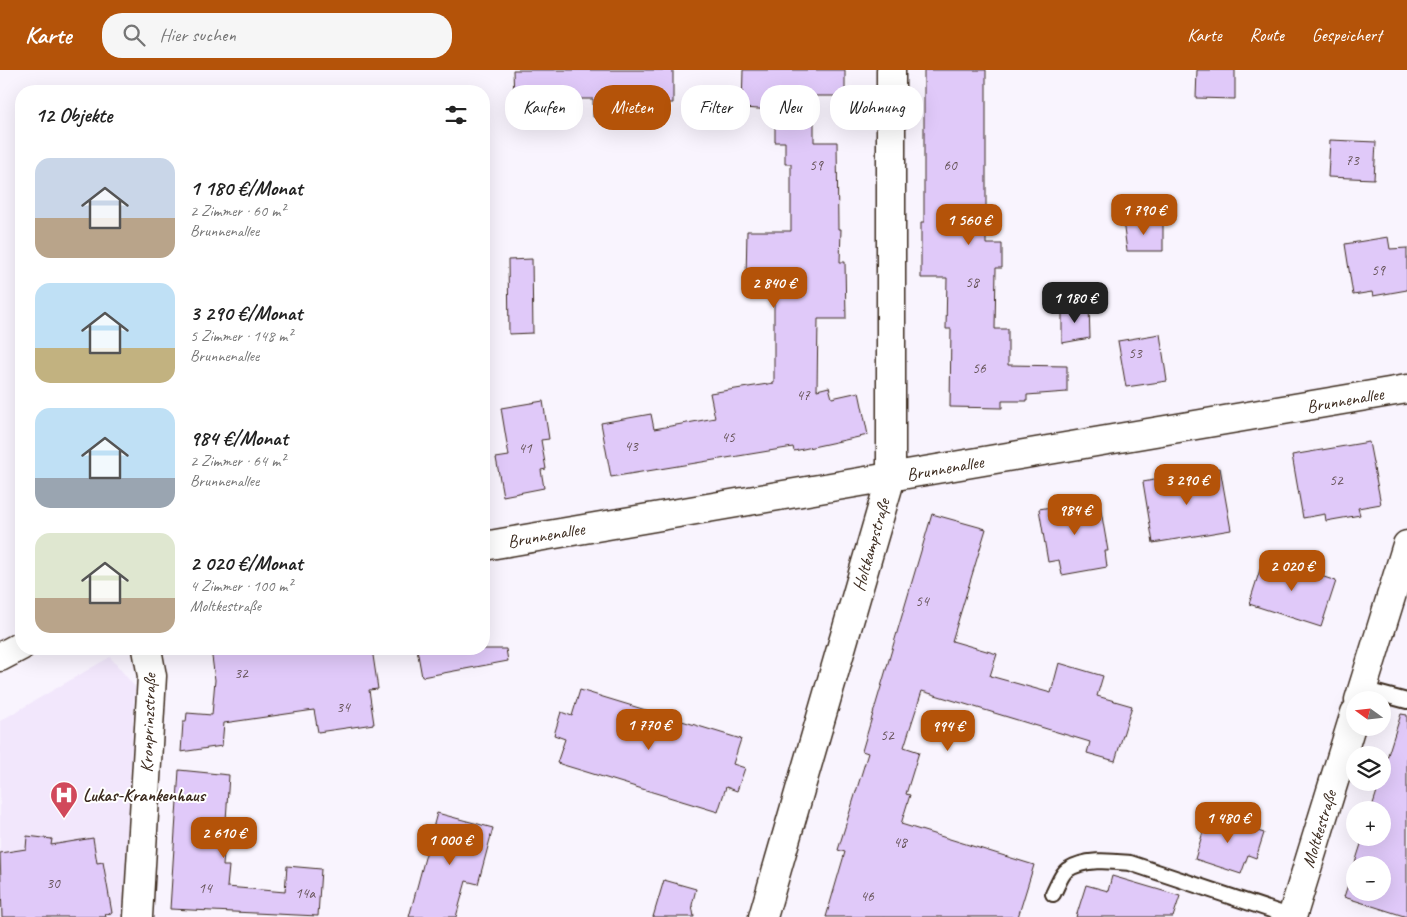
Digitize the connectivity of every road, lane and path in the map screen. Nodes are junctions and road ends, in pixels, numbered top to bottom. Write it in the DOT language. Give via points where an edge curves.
graph roads {
  1 [pos="891,70"];
  2 [pos="1407,389"];
  3 [pos="891,477"];
  4 [pos="490,545"];
  5 [pos="1407,545"];
  6 [pos="15,649"];
  7 [pos="148,655"];
  8 [pos="0,657"];
  9 [pos="1362,691"];
  10 [pos="1391,701"];
  11 [pos="1407,701"];
  12 [pos="1348,736"];
  13 [pos="1053,894"];
  14 [pos="138,917"];
  15 [pos="763,917"];
  16 [pos="1292,917"];
  1 -- 3 [label="street, Holtkampstraße"];
  2 -- 3 [label="street, Brunnenallee"];
  3 -- 4 [label="street, Brunnenallee"];
  3 -- 15 [label="street, Holtkampstraße"];
  5 -- 9 [label="street, Moltkestraße"];
  6 -- 8 [label="street"];
  7 -- 14 [label="street, Kronprinzstraße" via="152,676"];
  10 -- 11 [label="lane"];
  12 -- 16 [label="street, Moltkestraße"];
  13 -- 16 [label="lane" via="1066,870 1102,860 1130,863"];
}
